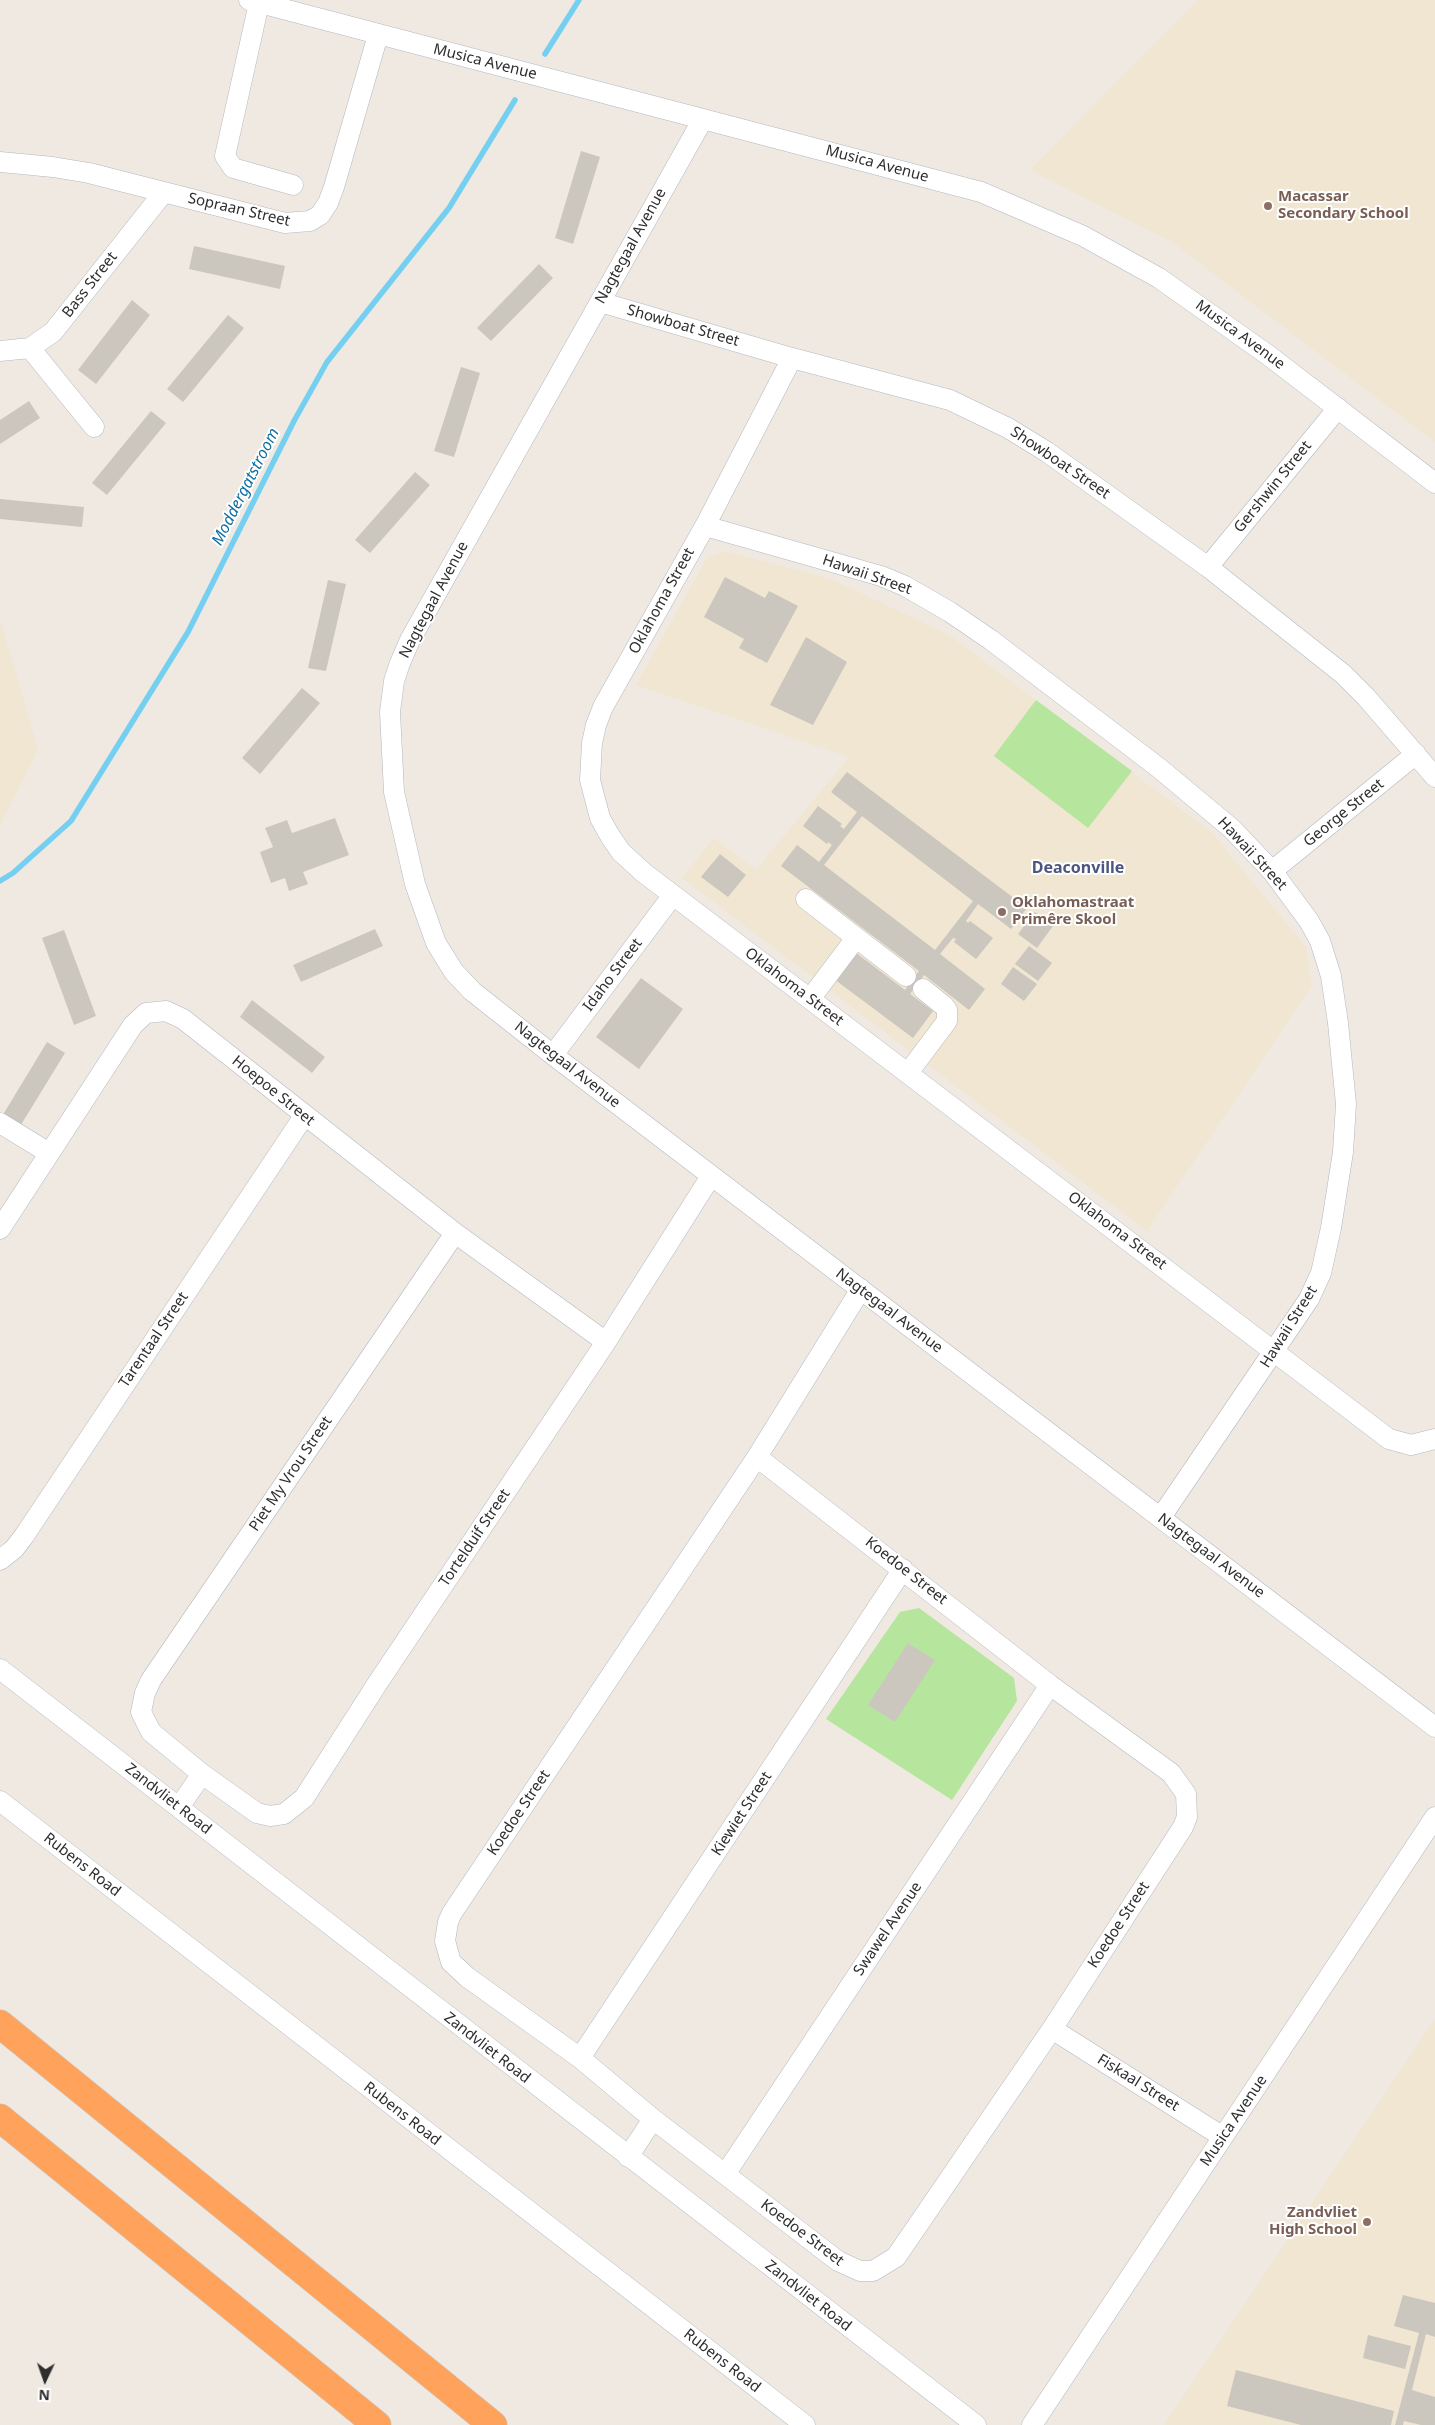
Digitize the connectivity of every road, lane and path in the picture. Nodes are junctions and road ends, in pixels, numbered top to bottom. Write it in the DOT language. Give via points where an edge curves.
graph roads {
  1 [pos="254,1"];
  2 [pos="378,35"];
  3 [pos="703,119"];
  4 [pos="0,162"];
  5 [pos="293,185"];
  6 [pos="164,192"];
  7 [pos="600,302"];
  8 [pos="30,348"];
  9 [pos="0,351"];
  10 [pos="792,358"];
  11 [pos="1338,408"];
  12 [pos="94,427"];
  13 [pos="1435,483"];
  14 [pos="704,526"];
  15 [pos="1208,567"];
  16 [pos="1416,754"];
  17 [pos="1435,777"];
  18 [pos="1272,871"];
  19 [pos="673,896"];
  20 [pos="806,900"];
  21 [pos="856,938"];
  22 [pos="906,976"];
  23 [pos="923,990"];
  24 [pos="810,999"];
  25 [pos="553,1055"];
  26 [pos="908,1073"];
  27 [pos="304,1116"];
  28 [pos="0,1123"];
  29 [pos="49,1153"];
  30 [pos="711,1176"];
  31 [pos="0,1229"];
  32 [pos="455,1232"];
  33 [pos="861,1289"];
  34 [pos="606,1342"];
  35 [pos="1275,1351"];
  36 [pos="1435,1439"];
  37 [pos="757,1457"];
  38 [pos="1161,1518"];
  39 [pos="0,1560"];
  40 [pos="903,1569"];
  41 [pos="0,1669"];
  42 [pos="1050,1685"];
  43 [pos="146,1721"];
  44 [pos="1435,1727"];
  45 [pos="202,1774"];
  46 [pos="0,1801"];
  47 [pos="179,1807"];
  48 [pos="1435,1817"];
  49 [pos="0,2024"];
  50 [pos="1052,2029"];
  51 [pos="580,2058"];
  52 [pos="0,2118"];
  53 [pos="653,2119"];
  54 [pos="1223,2137"];
  55 [pos="628,2157"];
  56 [pos="726,2173"];
  57 [pos="377,2425"];
  58 [pos="493,2425"];
  59 [pos="805,2425"];
  60 [pos="976,2425"];
  61 [pos="1032,2425"];
  1 -- 2 [label="street, Musica Avenue"];
  1 -- 5 [label="street" via="225,156 233,168"];
  2 -- 3 [label="street, Musica Avenue"];
  2 -- 6 [label="street, Sopraan Street" via="334,187 320,215 310,220 285,223"];
  3 -- 7 [label="street, Nagtegaal Avenue"];
  3 -- 11 [label="street, Musica Avenue" via="981,192 1083,236 1159,278"];
  4 -- 6 [label="street, Sopraan Street" via="71,170"];
  6 -- 8 [label="street, Bass Street" via="53,332"];
  7 -- 10 [label="street, Showboat Street"];
  7 -- 25 [label="street, Nagtegaal Avenue" via="410,640 394,681 390,712 395,800 415,884 436,943 454,972 472,991"];
  8 -- 9 [label="street, Bass Street"];
  8 -- 12 [label="street"];
  10 -- 14 [label="street, Oklahoma Street"];
  10 -- 15 [label="street, Showboat Street" via="950,400 983,415 1047,452"];
  11 -- 13 [label="street, Musica Avenue"];
  11 -- 15 [label="street, Gershwin Street"];
  14 -- 18 [label="street, Hawaii Street" via="866,572 930,599 991,640 1159,768 1230,828"];
  14 -- 19 [label="street, Oklahoma Street" via="603,707 594,734 590,762 594,799 610,836 621,852"];
  15 -- 16 [label="street, Showboat Street" via="1343,674"];
  16 -- 17 [label="street, Showboat Street"];
  16 -- 18 [label="street, George Street"];
  18 -- 35 [label="street, Hawaii Street" via="1309,921 1326,958 1338,1023 1346,1104 1343,1152 1321,1273 1309,1299"];
  19 -- 24 [label="street, Oklahoma Street"];
  19 -- 25 [label="street, Idaho Street"];
  20 -- 21 [label="street"];
  21 -- 22 [label="street"];
  21 -- 24 [label="street"];
  23 -- 26 [label="street" via="944,1006 947,1021"];
  24 -- 26 [label="street, Oklahoma Street"];
  25 -- 30 [label="street, Nagtegaal Avenue"];
  26 -- 35 [label="street, Oklahoma Street"];
  27 -- 29 [label="street, Hoepoe Street" via="183,1019 166,1011 156,1011 139,1018 133,1025"];
  27 -- 32 [label="street, Hoepoe Street"];
  27 -- 39 [label="street, Tarentaal Street" via="24,1536"];
  28 -- 29 [label="street"];
  29 -- 31 [label="street, Hoepoe Street"];
  30 -- 33 [label="street, Nagtegaal Avenue"];
  30 -- 34 [label="street, Tortelduif Street"];
  32 -- 34 [label="street, Hoepoe Street"];
  32 -- 43 [label="street, Piet My Vrou Street" via="151,1680 141,1712"];
  33 -- 37 [label="street, Koedoe Street"];
  33 -- 38 [label="street, Nagtegaal Avenue"];
  34 -- 45 [label="street, Tortelduif Street" via="304,1798 284,1814 257,1814"];
  35 -- 36 [label="street, Oklahoma Street" via="1389,1440 1411,1446"];
  35 -- 38 [label="street, Hawaii Street"];
  37 -- 40 [label="street, Koedoe Street"];
  37 -- 51 [label="street, Koedoe Street" via="448,1922 444,1941 457,1969"];
  38 -- 44 [label="street, Nagtegaal Avenue"];
  40 -- 42 [label="street, Koedoe Street"];
  40 -- 51 [label="street, Kiewiet Street"];
  41 -- 47 [label="street, Zandvliet Road"];
  42 -- 50 [label="street, Koedoe Street" via="1171,1773 1186,1794 1187,1805 1183,1827"];
  42 -- 56 [label="street, Swawel Avenue"];
  43 -- 45 [label="street, Tortelduif Street" via="151,1732"];
  45 -- 47 [label="street"];
  46 -- 59 [label="street, Rubens Road"];
  47 -- 55 [label="street, Zandvliet Road"];
  48 -- 54 [label="street, Musica Avenue"];
  49 -- 58 [label="highway"];
  50 -- 54 [label="street, Fiskaal Street"];
  50 -- 56 [label="street, Koedoe Street" via="896,2258 886,2266 860,2271 843,2265"];
  51 -- 53 [label="street, Koedoe Street"];
  52 -- 57 [label="highway"];
  53 -- 55 [label="street"];
  53 -- 56 [label="street, Koedoe Street"];
  54 -- 61 [label="street, Musica Avenue"];
  55 -- 60 [label="street, Zandvliet Road"];
}
